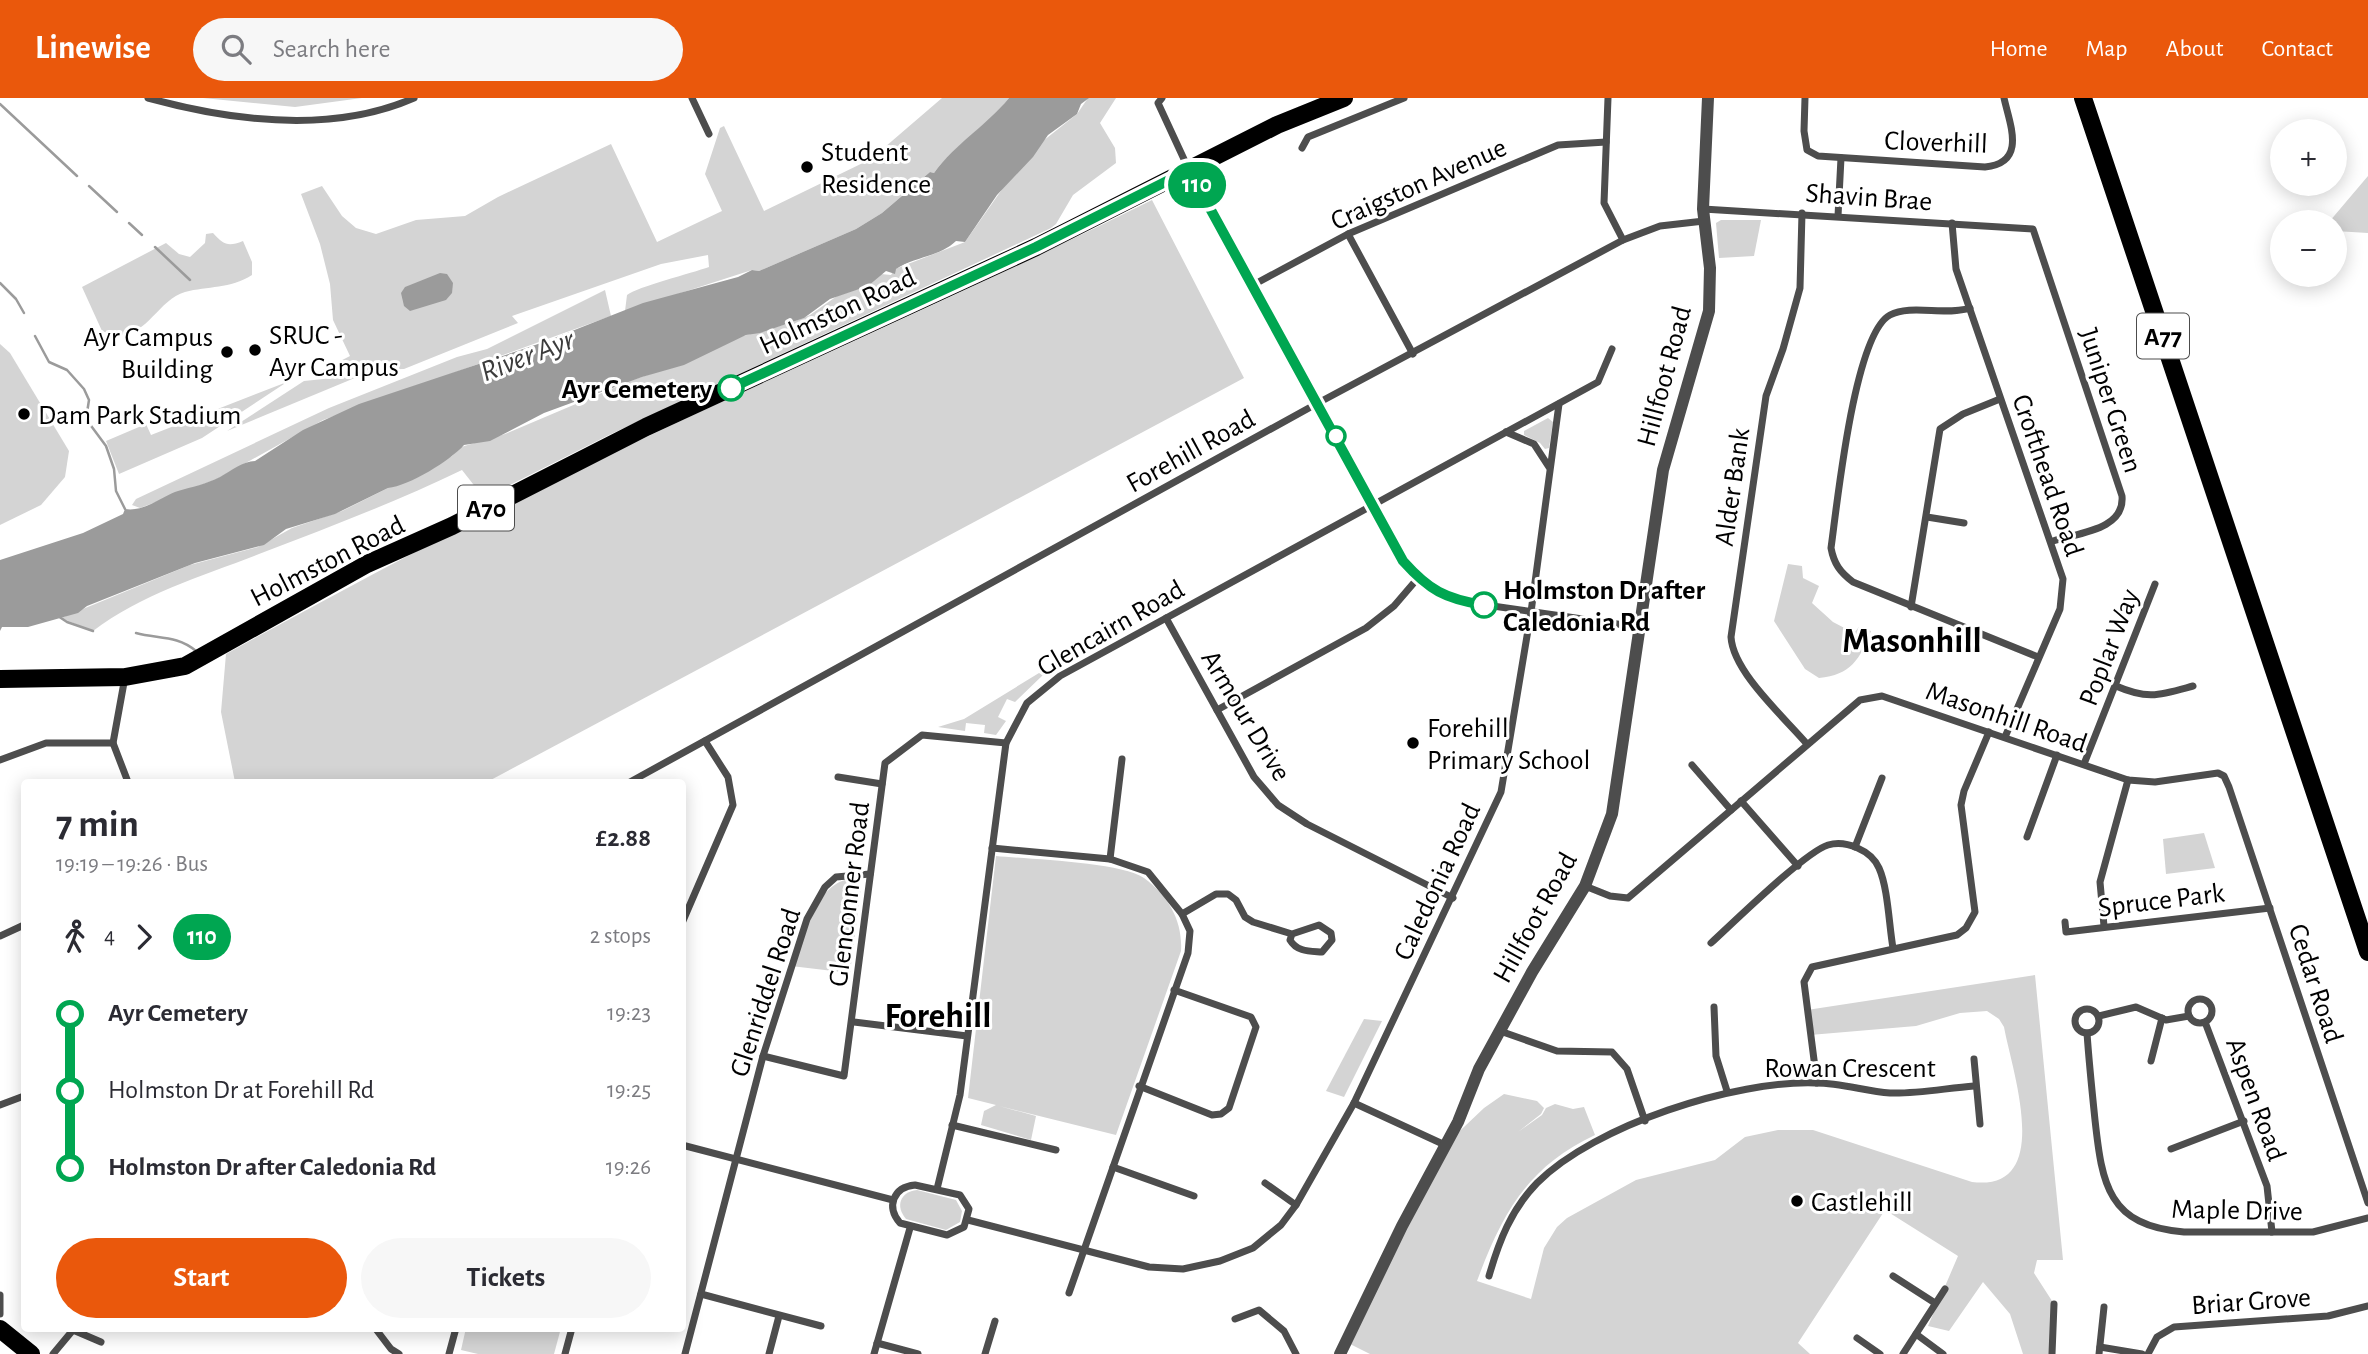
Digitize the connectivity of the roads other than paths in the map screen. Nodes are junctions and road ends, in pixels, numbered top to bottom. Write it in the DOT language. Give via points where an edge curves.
graph roads {
  1 [pos="148,98"];
  2 [pos="414,98"];
  3 [pos="692,98"];
  4 [pos="1162,98"];
  5 [pos="1344,98"];
  6 [pos="1404,98"];
  7 [pos="1608,98"];
  8 [pos="1708,98"];
  9 [pos="1805,98"];
  10 [pos="2004,98"];
  11 [pos="2083,98"];
  12 [pos="709,134"];
  13 [pos="1606,142"];
  14 [pos="1302,148"];
  15 [pos="1841,158"];
  16 [pos="1189,170"];
  17 [pos="1801,213"];
  18 [pos="1704,215"];
  19 [pos="1838,216"];
  20 [pos="1952,223"];
  21 [pos="2033,229"];
  22 [pos="1348,234"];
  23 [pos="1623,240"];
  24 [pos="1252,285"];
  25 [pos="1970,309"];
  26 [pos="1612,349"];
  27 [pos="1413,354"];
  28 [pos="2000,399"];
  29 [pos="1318,403"];
  30 [pos="1559,404"];
  31 [pos="1506,432"];
  32 [pos="1550,467"];
  33 [pos="1373,505"];
  34 [pos="1927,517"];
  35 [pos="1964,523"];
  36 [pos="2053,541"];
  37 [pos="1418,578"];
  38 [pos="2155,584"];
  39 [pos="1911,607"];
  40 [pos="1531,612"];
  41 [pos="1166,618"];
  42 [pos="1638,627"];
  43 [pos="2038,657"];
  44 [pos="125,677"];
  45 [pos="0,678"];
  46 [pos="2116,686"];
  47 [pos="2193,686"];
  48 [pos="1217,710"];
  49 [pos="1989,732"];
  50 [pos="2005,737"];
  51 [pos="705,741"];
  52 [pos="113,743"];
  53 [pos="1006,743"];
  54 [pos="1807,744"];
  55 [pos="2057,755"];
  56 [pos="1122,759"];
  57 [pos="0,760"];
  58 [pos="2084,764"];
  59 [pos="1692,765"];
  60 [pos="2224,776"];
  61 [pos="838,777"];
  62 [pos="1882,778"];
  63 [pos="127,779"];
  64 [pos="635,779"];
  65 [pos="2128,780"];
  66 [pos="882,785"];
  67 [pos="1741,801"];
  68 [pos="1731,810"];
  69 [pos="2027,837"];
  70 [pos="1855,847"];
  71 [pos="992,848"];
  72 [pos="1110,859"];
  73 [pos="1798,866"];
  74 [pos="870,874"];
  75 [pos="1585,886"];
  76 [pos="1453,898"];
  77 [pos="2270,908"];
  78 [pos="686,914"];
  79 [pos="1182,914"];
  80 [pos="2065,922"];
  81 [pos="21,926"];
  82 [pos="2104,926"];
  83 [pos="1292,934"];
  84 [pos="0,936"];
  85 [pos="1711,943"];
  86 [pos="1893,948"];
  87 [pos="2368,952"];
  88 [pos="1174,990"];
  89 [pos="1714,1007"];
  90 [pos="2099,1016"];
  91 [pos="2189,1016"];
  92 [pos="2162,1018"];
  93 [pos="854,1022"];
  94 [pos="2205,1022"];
  95 [pos="1500,1031"];
  96 [pos="2087,1033"];
  97 [pos="967,1036"];
  98 [pos="763,1056"];
  99 [pos="1974,1059"];
  100 [pos="2151,1061"];
  101 [pos="1817,1083"];
  102 [pos="1139,1086"];
  103 [pos="1974,1086"];
  104 [pos="1727,1091"];
  105 [pos="21,1097"];
  106 [pos="1354,1103"];
  107 [pos="0,1105"];
  108 [pos="1645,1121"];
  109 [pos="2244,1121"];
  110 [pos="1980,1124"];
  111 [pos="952,1125"];
  112 [pos="1444,1145"];
  113 [pos="686,1146"];
  114 [pos="2171,1149"];
  115 [pos="1056,1150"];
  116 [pos="736,1159"];
  117 [pos="1113,1167"];
  118 [pos="1265,1183"];
  119 [pos="937,1189"];
  120 [pos="1194,1196"];
  121 [pos="893,1200"];
  122 [pos="2368,1203"];
  123 [pos="1296,1205"];
  124 [pos="2368,1218"];
  125 [pos="968,1220"];
  126 [pos="910,1228"];
  127 [pos="2272,1232"];
  128 [pos="1082,1249"];
  129 [pos="1489,1276"];
  130 [pos="1893,1276"];
  131 [pos="1945,1289"];
  132 [pos="1069,1293"];
  133 [pos="701,1294"];
  134 [pos="0,1295"];
  135 [pos="1936,1303"];
  136 [pos="2054,1304"];
  137 [pos="2104,1307"];
  138 [pos="2368,1307"];
  139 [pos="0,1314"];
  140 [pos="779,1316"];
  141 [pos="1235,1319"];
  142 [pos="995,1321"];
  143 [pos="821,1326"];
  144 [pos="0,1329"];
  145 [pos="71,1332"];
  146 [pos="78,1332"];
  147 [pos="378,1332"];
  148 [pos="455,1332"];
  149 [pos="571,1332"];
  150 [pos="1916,1335"];
  151 [pos="1857,1338"];
  152 [pos="102,1342"];
  153 [pos="877,1343"];
  154 [pos="2100,1350"];
  155 [pos="31,1354"];
  156 [pos="53,1354"];
  157 [pos="399,1354"];
  158 [pos="449,1354"];
  159 [pos="565,1354"];
  160 [pos="685,1354"];
  161 [pos="769,1354"];
  162 [pos="874,1354"];
  163 [pos="918,1354"];
  164 [pos="985,1354"];
  165 [pos="1296,1354"];
  166 [pos="1340,1354"];
  167 [pos="1880,1354"];
  168 [pos="1903,1354"];
  169 [pos="1943,1354"];
  170 [pos="2052,1354"];
  171 [pos="2141,1354"];
  172 [pos="2148,1354"];
  1 -- 2 [label="street" via="227,116 289,120 353,117"];
  3 -- 12 [label="street"];
  4 -- 16 [label="street" via="1158,103"];
  5 -- 16 [label="main road, Holmston Road / A70" via="1277,125"];
  6 -- 14 [label="street" via="1308,137"];
  7 -- 13 [label="street"];
  8 -- 18 [label="street, Hillfoot Road"];
  9 -- 15 [label="street, Cloverhill" via="1807,150"];
  10 -- 15 [label="street, Cloverhill" via="2014,140 2011,152 1997,166"];
  11 -- 87 [label="main road, A77"];
  13 -- 22 [label="street, Craigston Avenue" via="1558,145"];
  13 -- 23 [label="street" via="1604,203"];
  15 -- 19 [label="street"];
  16 -- 24 [label="street"];
  16 -- 44 [label="main road, Holmston Road / A70" via="1036,247 577,460 452,526 367,564 185,666"];
  17 -- 18 [label="street, Shavin Brae"];
  17 -- 19 [label="street, Shavin Brae"];
  17 -- 54 [label="street, Alder Bank" via="1800,288 1766,396 1731,638 1744,671"];
  18 -- 23 [label="street, Forehill Road"];
  18 -- 42 [label="street, Hillfoot Road" via="1709,311 1663,470"];
  19 -- 20 [label="street, Shavin Brae"];
  20 -- 21 [label="street, Shavin Brae"];
  20 -- 25 [label="street, Crofthead Road" via="1953,255"];
  21 -- 36 [label="street, Juniper Green" via="2123,509 2108,524"];
  22 -- 24 [label="street, Craigston Avenue"];
  22 -- 27 [label="street"];
  23 -- 27 [label="street, Forehill Road"];
  24 -- 29 [label="street"];
  25 -- 28 [label="street, Crofthead Road"];
  25 -- 39 [label="street" via="1902,312 1878,325 1845,440 1831,548 1834,561 1853,582"];
  26 -- 30 [label="street, Glencairn Road" via="1598,382"];
  27 -- 29 [label="street, Forehill Road"];
  28 -- 34 [label="street" via="1952,419 1940,429"];
  28 -- 36 [label="street, Crofthead Road"];
  29 -- 33 [label="street"];
  29 -- 51 [label="street, Forehill Road"];
  30 -- 31 [label="street, Glencairn Road"];
  30 -- 32 [label="street, Caledonia Road"];
  31 -- 32 [label="street" via="1529,440"];
  31 -- 33 [label="street, Glencairn Road"];
  32 -- 40 [label="street, Caledonia Road"];
  33 -- 37 [label="street" via="1403,561"];
  33 -- 41 [label="street, Glencairn Road"];
  34 -- 35 [label="street"];
  34 -- 39 [label="street"];
  36 -- 43 [label="street, Crofthead Road" via="2064,593"];
  37 -- 40 [label="street" via="1458,601"];
  37 -- 48 [label="street" via="1394,606 1366,628"];
  38 -- 46 [label="street, Poplar Way"];
  39 -- 43 [label="street"];
  40 -- 42 [label="street"];
  40 -- 76 [label="street, Caledonia Road" via="1501,792"];
  41 -- 48 [label="street, Armour Drive"];
  41 -- 53 [label="street, Glencairn Road" via="1043,688 1027,703"];
  42 -- 75 [label="street, Hillfoot Road" via="1612,814"];
  43 -- 50 [label="street, Crofthead Road"];
  44 -- 45 [label="main road, Holmston Road / A70"];
  44 -- 52 [label="street"];
  46 -- 47 [label="street" via="2156,696"];
  46 -- 58 [label="street, Poplar Way"];
  48 -- 76 [label="street, Armour Drive" via="1254,777 1278,805"];
  49 -- 50 [label="street, Masonhill Road"];
  49 -- 54 [label="street, Masonhill Road" via="1882,696 1860,700"];
  49 -- 86 [label="street" via="1961,805 1975,912 1971,921 1957,935"];
  50 -- 55 [label="street, Masonhill Road"];
  51 -- 64 [label="street, Forehill Road"];
  51 -- 78 [label="street" via="728,777 733,805"];
  52 -- 57 [label="street" via="46,743"];
  52 -- 63 [label="street"];
  53 -- 66 [label="street, Glenconner Road" via="922,735 886,763"];
  53 -- 71 [label="street, Glencairn Road"];
  54 -- 67 [label="street, Masonhill Road"];
  55 -- 58 [label="street, Masonhill Road"];
  55 -- 69 [label="street"];
  56 -- 72 [label="street"];
  58 -- 65 [label="street, Masonhill Road"];
  59 -- 68 [label="street"];
  60 -- 65 [label="street, Masonhill Road" via="2210,772 2174,781"];
  60 -- 77 [label="street, Cedar Road"];
  61 -- 66 [label="street"];
  62 -- 70 [label="street"];
  65 -- 82 [label="street" via="2100,882"];
  66 -- 74 [label="street, Glenconner Road"];
  67 -- 68 [label="street, Masonhill Road"];
  67 -- 73 [label="street"];
  68 -- 75 [label="street, Masonhill Road" via="1628,898 1610,897"];
  70 -- 73 [label="street" via="1829,845"];
  70 -- 86 [label="street" via="1879,869"];
  71 -- 72 [label="street"];
  71 -- 97 [label="street, Glencairn Road"];
  72 -- 79 [label="street" via="1148,872"];
  73 -- 85 [label="street"];
  74 -- 93 [label="street, Glenconner Road"];
  74 -- 98 [label="street, Glenriddel Road" via="836,877 817,898 791,962"];
  75 -- 95 [label="street, Hillfoot Road"];
  76 -- 106 [label="street, Caledonia Road"];
  77 -- 82 [label="street, Spruce Park"];
  77 -- 122 [label="street, Cedar Road"];
  79 -- 83 [label="street" via="1216,894 1228,894 1245,917"];
  79 -- 88 [label="street" via="1191,941"];
  80 -- 82 [label="street, Spruce Park" via="2066,932"];
  81 -- 84 [label="street"];
  83 -- 83 [label="street" via="1313,925 1331,933 1332,940 1322,951 1303,950 1294,946"];
  86 -- 101 [label="street" via="1820,963 1806,974"];
  88 -- 102 [label="street"];
  88 -- 102 [label="street" via="1251,1017 1254,1022 1229,1108 1212,1115"];
  89 -- 104 [label="street, Rowan Crescent" via="1716,1056"];
  90 -- 92 [label="street, Maple Drive" via="2136,1007"];
  90 -- 96 [label="street" via="2097,1028"];
  90 -- 96 [label="street, Maple Drive" via="2089,1009 2077,1014 2076,1026"];
  91 -- 92 [label="street, Maple Drive"];
  91 -- 94 [label="street, Maple Drive"];
  91 -- 94 [label="street, Maple Drive" via="2189,1004 2204,999 2212,1008"];
  92 -- 100 [label="street"];
  93 -- 97 [label="street"];
  93 -- 98 [label="street, Glenconner Road" via="844,1076"];
  94 -- 109 [label="street, Aspen Road"];
  95 -- 108 [label="street" via="1557,1051 1612,1052 1627,1069"];
  95 -- 112 [label="street, Hillfoot Road"];
  96 -- 127 [label="street, Maple Drive" via="2100,1167 2121,1208 2163,1231"];
  97 -- 111 [label="street, Glencairn Road"];
  98 -- 116 [label="street, Glenriddel Road"];
  99 -- 103 [label="street, Rowan Crescent"];
  101 -- 103 [label="street, Rowan Crescent" via="1892,1093"];
  101 -- 104 [label="street, Rowan Crescent"];
  102 -- 117 [label="street"];
  103 -- 110 [label="street, Rowan Crescent"];
  104 -- 108 [label="street, Rowan Crescent"];
  105 -- 107 [label="street"];
  106 -- 112 [label="street"];
  106 -- 123 [label="street, Caledonia Road"];
  108 -- 129 [label="street, Rowan Crescent" via="1587,1146 1537,1183 1510,1219"];
  109 -- 114 [label="street"];
  109 -- 127 [label="street, Aspen Road" via="2270,1199"];
  111 -- 115 [label="street"];
  111 -- 119 [label="street, Glencairn Road"];
  112 -- 166 [label="street, Hillfoot Road"];
  113 -- 116 [label="street"];
  116 -- 121 [label="street"];
  116 -- 133 [label="street, Glenriddel Road"];
  117 -- 120 [label="street"];
  117 -- 128 [label="street"];
  118 -- 123 [label="street"];
  119 -- 121 [label="street" via="909,1185"];
  119 -- 125 [label="street" via="964,1199"];
  121 -- 126 [label="street" via="894,1216"];
  123 -- 128 [label="street, Caledonia Road" via="1281,1225 1253,1248 1183,1269 1149,1268"];
  124 -- 127 [label="street, Maple Drive" via="2313,1233"];
  125 -- 126 [label="street" via="961,1230 947,1235"];
  125 -- 128 [label="street, Caledonia Road"];
  126 -- 153 [label="street"];
  128 -- 132 [label="street"];
  130 -- 135 [label="street"];
  131 -- 135 [label="street"];
  133 -- 140 [label="street"];
  133 -- 160 [label="street, Glenriddel Road"];
  134 -- 139 [label="street"];
  135 -- 150 [label="street"];
  136 -- 170 [label="street"];
  137 -- 154 [label="street"];
  138 -- 172 [label="street, Briar Grove" via="2328,1316 2174,1327 2157,1337"];
  140 -- 143 [label="street"];
  140 -- 161 [label="street"];
  141 -- 165 [label="street" via="1259,1311 1284,1331"];
  142 -- 164 [label="street"];
  144 -- 155 [label="main road"];
  145 -- 156 [label="street"];
  146 -- 152 [label="street"];
  147 -- 157 [label="street"];
  148 -- 158 [label="street"];
  149 -- 159 [label="street"];
  150 -- 168 [label="street"];
  150 -- 169 [label="street"];
  151 -- 167 [label="street"];
  153 -- 162 [label="street"];
  153 -- 163 [label="street"];
  154 -- 171 [label="street"];
}
